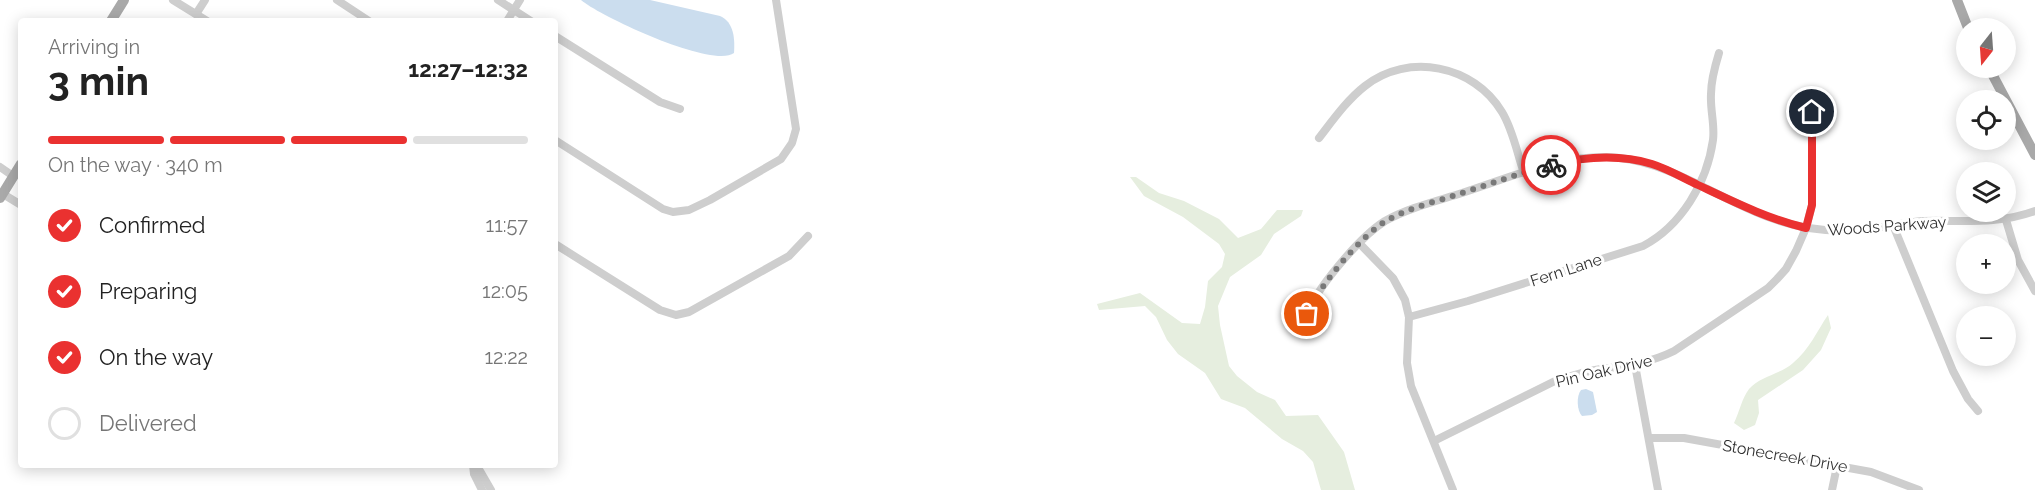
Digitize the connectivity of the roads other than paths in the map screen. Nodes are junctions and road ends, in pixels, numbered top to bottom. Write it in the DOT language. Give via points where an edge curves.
graph roads {
  1 [pos="124,0"];
  2 [pos="174,0"];
  3 [pos="205,0"];
  4 [pos="337,0"];
  5 [pos="498,0"];
  6 [pos="520,0"];
  7 [pos="776,0"];
  8 [pos="1957,0"];
  9 [pos="514,10"];
  10 [pos="196,14"];
  11 [pos="113,18"];
  12 [pos="202,18"];
  13 [pos="364,18"];
  14 [pos="509,18"];
  15 [pos="526,18"];
  16 [pos="1964,18"];
  17 [pos="558,38"];
  18 [pos="1719,53"];
  19 [pos="1994,78"];
  20 [pos="680,109"];
  21 [pos="1812,112"];
  22 [pos="1319,138"];
  23 [pos="558,142"];
  24 [pos="2035,155"];
  25 [pos="0,167"];
  26 [pos="18,169"];
  27 [pos="1524,173"];
  28 [pos="14,176"];
  29 [pos="1698,185"];
  30 [pos="1,196"];
  31 [pos="18,204"];
  32 [pos="2035,211"];
  33 [pos="2016,217"];
  34 [pos="1956,221"];
  35 [pos="2007,222"];
  36 [pos="1893,225"];
  37 [pos="1806,228"];
  38 [pos="807,236"];
  39 [pos="1360,244"];
  40 [pos="558,246"];
  41 [pos="2035,291"];
  42 [pos="1306,318"];
  43 [pos="1409,318"];
  44 [pos="1635,365"];
  45 [pos="1978,411"];
  46 [pos="1649,438"];
  47 [pos="1434,441"];
  48 [pos="1837,466"];
  49 [pos="473,468"];
  50 [pos="476,468"];
  51 [pos="482,490"];
  52 [pos="491,490"];
  53 [pos="1453,490"];
  54 [pos="1658,490"];
  55 [pos="1832,490"];
  56 [pos="1919,490"];
  1 -- 11 [label="main road"];
  2 -- 10 [label="street"];
  3 -- 10 [label="street"];
  4 -- 13 [label="street"];
  5 -- 9 [label="street"];
  6 -- 9 [label="street"];
  7 -- 23 [label="street" via="796,129 792,144 781,159 693,209 673,212"];
  8 -- 16 [label="main road"];
  9 -- 14 [label="street"];
  9 -- 15 [label="street"];
  10 -- 12 [label="street"];
  17 -- 20 [label="street" via="660,102"];
  18 -- 29 [label="street, Fern Lane" via="1710,93 1712,143"];
  19 -- 24 [label="main road"];
  21 -- 37 [label="street, Pin Oak Drive" via="1812,205"];
  22 -- 27 [label="street" via="1359,91 1376,79 1406,68 1442,68 1469,80 1494,100 1506,120"];
  25 -- 28 [label="street"];
  26 -- 28 [label="main road"];
  27 -- 29 [label="street, Woods Parkway" via="1565,161 1617,158 1652,164"];
  27 -- 39 [label="street, Woods Parkway" via="1398,215"];
  28 -- 30 [label="main road"];
  29 -- 37 [label="street, Woods Parkway" via="1770,218"];
  29 -- 43 [label="street, Fern Lane" via="1676,222 1643,246"];
  30 -- 31 [label="street"];
  32 -- 33 [label="street, Woods Parkway"];
  34 -- 36 [label="street, Woods Parkway"];
  35 -- 41 [label="street" via="2018,260"];
  36 -- 37 [label="street, Woods Parkway" via="1842,231"];
  36 -- 45 [label="street" via="1953,371"];
  37 -- 44 [label="street, Pin Oak Drive" via="1786,269 1768,288 1674,351"];
  38 -- 40 [label="street" via="789,256 689,312 676,315 653,306"];
  39 -- 42 [label="street, Woods Parkway" via="1318,292"];
  39 -- 43 [label="street" via="1393,278"];
  43 -- 47 [label="street" via="1408,375"];
  44 -- 46 [label="street"];
  44 -- 47 [label="street, Pin Oak Drive" via="1557,380"];
  46 -- 48 [label="street, Stonecreek Drive" via="1684,438"];
  46 -- 54 [label="street"];
  47 -- 53 [label="street"];
  48 -- 55 [label="street"];
  48 -- 56 [label="street, Stonecreek Drive" via="1871,472"];
  49 -- 51 [label="street"];
  50 -- 52 [label="street"];
}
